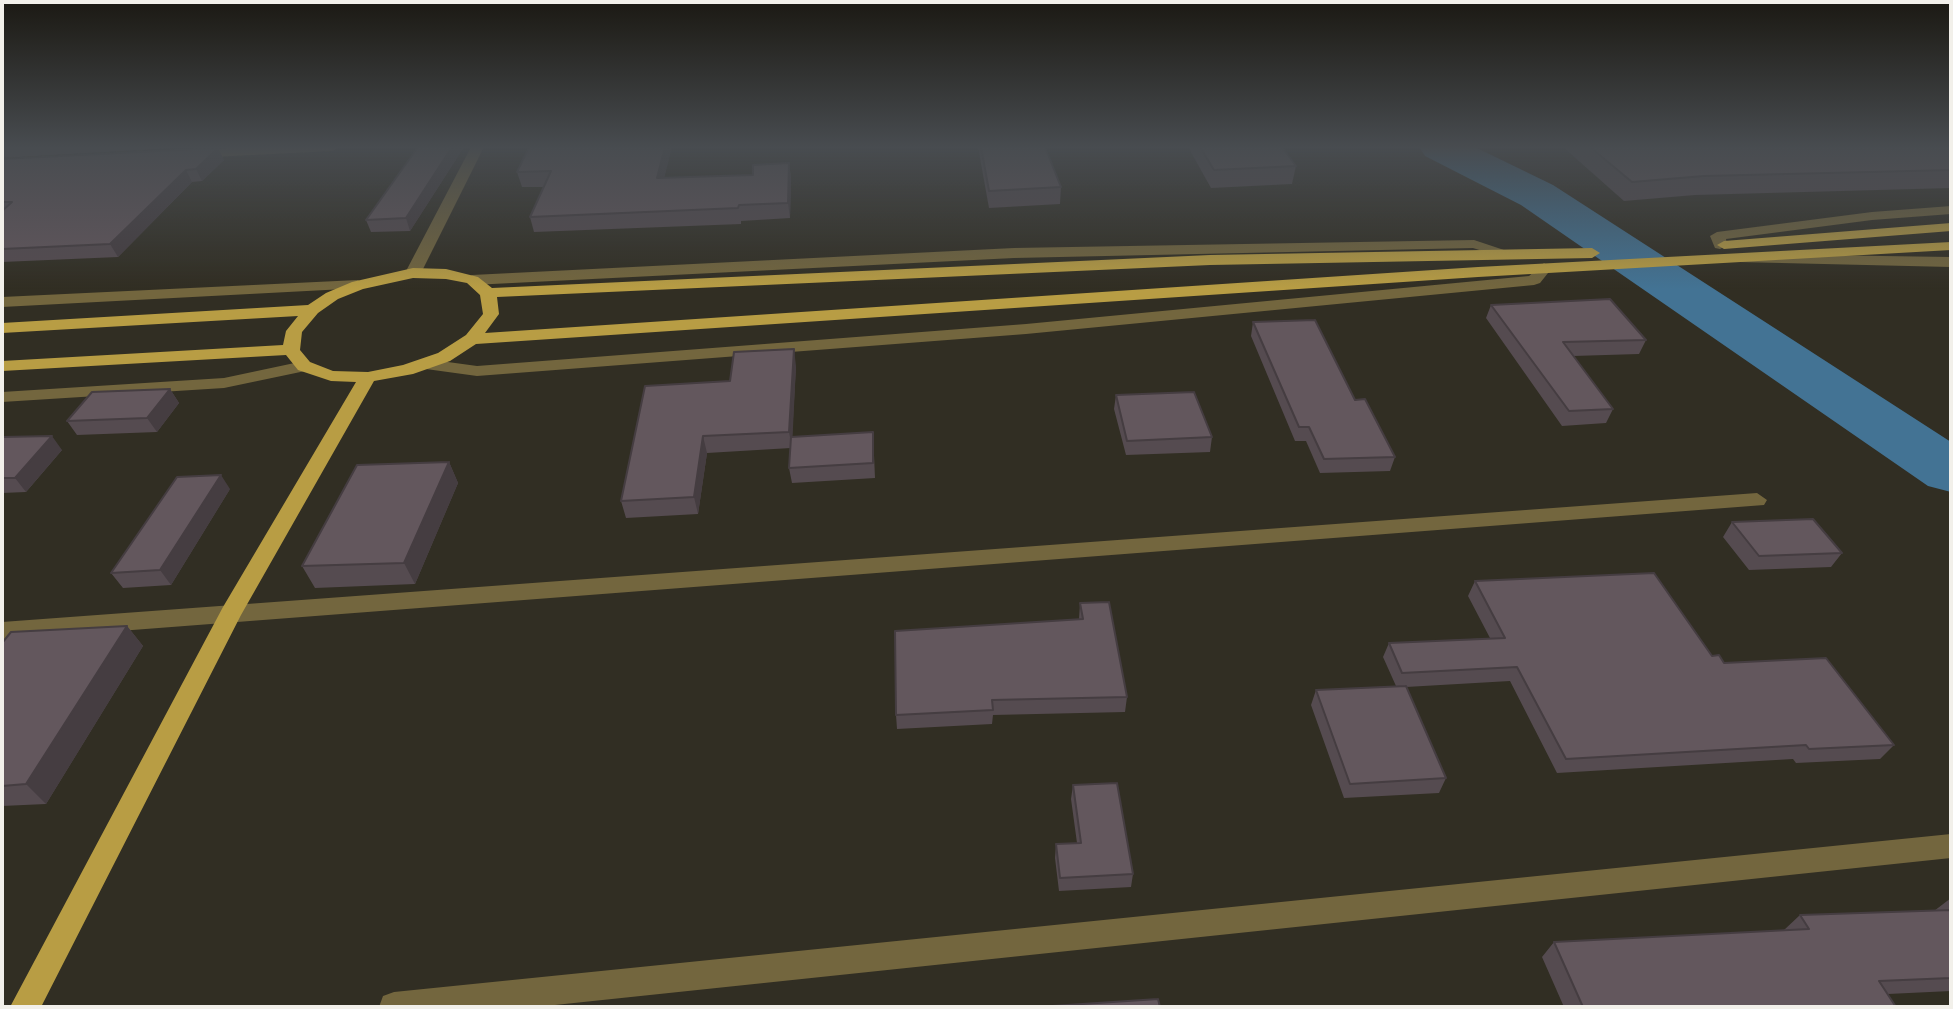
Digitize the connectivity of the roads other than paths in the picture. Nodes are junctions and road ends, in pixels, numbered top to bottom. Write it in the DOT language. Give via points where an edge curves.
graph roads {
  1 [pos="454,194"];
  2 [pos="1951,210"];
  3 [pos="1951,227"];
  4 [pos="1720,245"];
  5 [pos="1951,246"];
  6 [pos="1508,254"];
  7 [pos="1680,255"];
  8 [pos="1732,258"];
  9 [pos="1591,259"];
  10 [pos="1951,262"];
  11 [pos="1544,268"];
  12 [pos="413,273"];
  13 [pos="472,280"];
  14 [pos="358,285"];
  15 [pos="488,293"];
  16 [pos="2,302"];
  17 [pos="312,310"];
  18 [pos="2,328"];
  19 [pos="472,339"];
  20 [pos="291,350"];
  21 [pos="426,364"];
  22 [pos="2,366"];
  23 [pos="304,366"];
  24 [pos="368,377"];
  25 [pos="2,397"];
  26 [pos="1757,500"];
  27 [pos="231,613"];
  28 [pos="2,631"];
  29 [pos="1951,846"];
  30 [pos="25,1007"];
  31 [pos="394,1007"];
  1 -- 12 [label="street"];
  2 -- 4 [label="street" via="1717,236"];
  3 -- 4 [label="main road"];
  4 -- 7 [label="main road"];
  5 -- 8 [label="main road"];
  6 -- 9 [label="main road"];
  6 -- 13 [label="street" via="1474,244 1030,253"];
  6 -- 15 [label="main road" via="1210,260"];
  7 -- 8 [label="main road"];
  7 -- 9 [label="main road"];
  8 -- 10 [label="street"];
  9 -- 11 [label="main road"];
  11 -- 19 [label="main road"];
  11 -- 21 [label="street" via="1534,280 1057,327 492,370"];
  12 -- 13 [label="main road"];
  12 -- 14 [label="main road"];
  13 -- 15 [label="main road"];
  14 -- 16 [label="street"];
  14 -- 17 [label="main road"];
  15 -- 19 [label="main road" via="491,314"];
  17 -- 18 [label="main road"];
  17 -- 20 [label="main road" via="294,331"];
  19 -- 21 [label="main road"];
  20 -- 22 [label="main road"];
  20 -- 23 [label="main road"];
  21 -- 24 [label="main road"];
  23 -- 24 [label="main road" via="331,376"];
  23 -- 25 [label="street" via="224,383"];
  24 -- 27 [label="main road"];
  26 -- 27 [label="street"];
  27 -- 28 [label="street"];
  27 -- 30 [label="main road"];
  29 -- 31 [label="street"];
}
